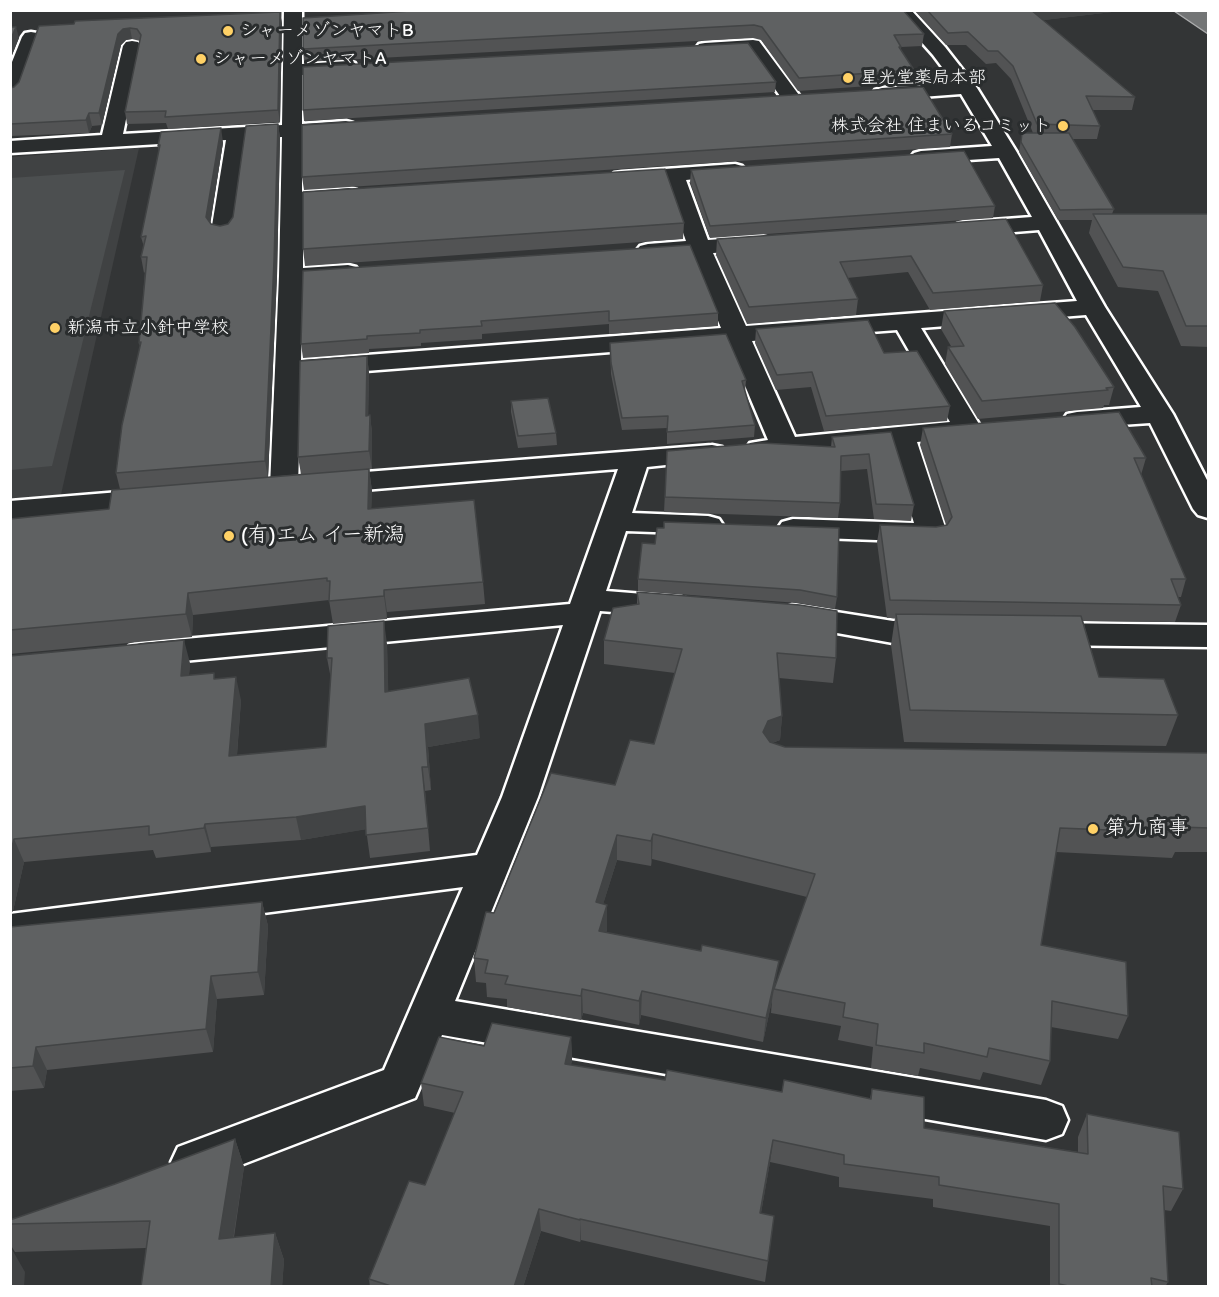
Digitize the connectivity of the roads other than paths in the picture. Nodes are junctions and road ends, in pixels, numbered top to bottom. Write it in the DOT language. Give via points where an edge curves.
graph roads {
  1 [pos="902,10"];
  2 [pos="297,18"];
  3 [pos="31,38"];
  4 [pos="132,46"];
  5 [pos="682,49"];
  6 [pos="363,66"];
  7 [pos="292,70"];
  8 [pos="967,88"];
  9 [pos="10,93"];
  10 [pos="862,95"];
  11 [pos="816,98"];
  12 [pos="792,99"];
  13 [pos="770,100"];
  14 [pos="361,126"];
  15 [pos="291,131"];
  16 [pos="237,134"];
  17 [pos="111,141"];
  18 [pos="10,147"];
  19 [pos="1006,151"];
  20 [pos="900,158"];
  21 [pos="757,169"];
  22 [pos="674,175"];
  23 [pos="602,179"];
  24 [pos="375,194"];
  25 [pos="291,199"];
  26 [pos="1047,223"];
  27 [pos="942,230"];
  28 [pos="222,232"];
  29 [pos="780,242"];
  30 [pos="699,247"];
  31 [pos="629,252"];
  32 [pos="372,270"];
  33 [pos="291,276"];
  34 [pos="1093,307"];
  35 [pos="905,321"];
  36 [pos="736,334"];
  37 [pos="288,369"];
  38 [pos="1159,414"];
  39 [pos="1052,422"];
  40 [pos="901,436"];
  41 [pos="785,447"];
  42 [pos="636,458"];
  43 [pos="177,496"];
  44 [pos="1209,509"];
  45 [pos="10,510"];
  46 [pos="614,521"];
  47 [pos="732,525"];
  48 [pos="767,527"];
  49 [pos="585,606"];
  50 [pos="704,609"];
  51 [pos="763,614"];
  52 [pos="963,633"];
  53 [pos="1010,633"];
  54 [pos="1209,636"];
  55 [pos="106,658"];
  56 [pos="490,868"];
  57 [pos="10,930"];
  58 [pos="429,1015"];
  59 [pos="1046,1120"];
  60 [pos="159,1175"];
  1 -- 8 [label="street"];
  2 -- 7 [label="street"];
  3 -- 9 [label="street"];
  4 -- 17 [label="street"];
  5 -- 12 [label="street" via="753,45"];
  6 -- 7 [label="street"];
  7 -- 15 [label="street"];
  8 -- 10 [label="street"];
  8 -- 19 [label="street"];
  11 -- 12 [label="street"];
  12 -- 13 [label="street"];
  14 -- 15 [label="street"];
  15 -- 16 [label="street"];
  15 -- 25 [label="street"];
  16 -- 17 [label="street"];
  16 -- 28 [label="street"];
  17 -- 18 [label="street"];
  19 -- 20 [label="street"];
  19 -- 26 [label="street"];
  21 -- 22 [label="street"];
  22 -- 23 [label="street"];
  22 -- 30 [label="street"];
  24 -- 25 [label="street"];
  25 -- 33 [label="street"];
  26 -- 27 [label="street"];
  26 -- 34 [label="street"];
  29 -- 30 [label="street"];
  30 -- 31 [label="street"];
  30 -- 36 [label="street"];
  32 -- 33 [label="street"];
  33 -- 37 [label="street"];
  34 -- 35 [label="street"];
  34 -- 38 [label="street"];
  35 -- 36 [label="street"];
  35 -- 40 [label="street" via="980,428"];
  36 -- 37 [label="street"];
  36 -- 41 [label="street"];
  37 -- 42 [label="street" via="272,488"];
  38 -- 39 [label="street"];
  38 -- 44 [label="street"];
  40 -- 41 [label="street"];
  40 -- 48 [label="street" via="932,533"];
  41 -- 42 [label="street"];
  42 -- 46 [label="street"];
  43 -- 45 [label="street"];
  46 -- 47 [label="street"];
  46 -- 49 [label="street"];
  49 -- 50 [label="street"];
  49 -- 55 [label="street"];
  49 -- 56 [label="street" via="520,797"];
  51 -- 52 [label="street" via="893,632"];
  53 -- 54 [label="street"];
  56 -- 57 [label="street"];
  56 -- 58 [label="street"];
  58 -- 59 [label="street"];
  58 -- 60 [label="street" via="400,1084"];
}
